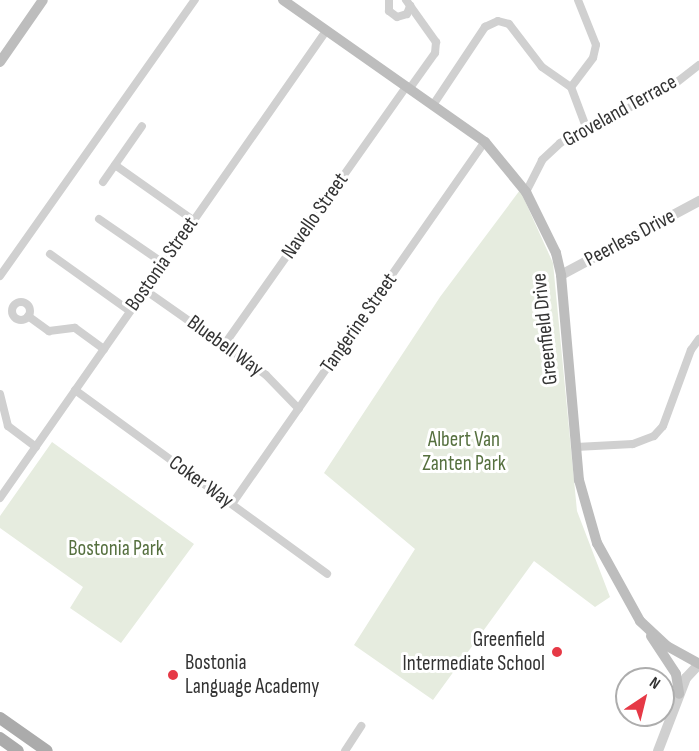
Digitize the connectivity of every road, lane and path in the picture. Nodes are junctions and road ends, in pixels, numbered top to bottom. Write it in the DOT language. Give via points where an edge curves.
graph roads {
  1 [pos="43,0"];
  2 [pos="195,0"];
  3 [pos="283,0"];
  4 [pos="389,0"];
  5 [pos="578,0"];
  6 [pos="408,3"];
  7 [pos="326,31"];
  8 [pos="0,62"];
  9 [pos="699,65"];
  10 [pos="408,87"];
  11 [pos="571,87"];
  12 [pos="434,105"];
  13 [pos="142,126"];
  14 [pos="586,127"];
  15 [pos="485,142"];
  16 [pos="115,165"];
  17 [pos="103,182"];
  18 [pos="526,192"];
  19 [pos="699,201"];
  20 [pos="99,219"];
  21 [pos="193,220"];
  22 [pos="50,254"];
  23 [pos="163,263"];
  24 [pos="561,275"];
  25 [pos="0,276"];
  26 [pos="145,290"];
  27 [pos="130,311"];
  28 [pos="28,316"];
  29 [pos="699,339"];
  30 [pos="224,345"];
  31 [pos="104,350"];
  32 [pos="75,390"];
  33 [pos="0,394"];
  34 [pos="299,409"];
  35 [pos="36,447"];
  36 [pos="576,447"];
  37 [pos="0,498"];
  38 [pos="232,504"];
  39 [pos="327,574"];
  40 [pos="648,630"];
  41 [pos="699,664"];
  42 [pos="679,694"];
  43 [pos="0,718"];
  44 [pos="361,726"];
  45 [pos="0,738"];
  46 [pos="18,751"];
  47 [pos="47,751"];
  48 [pos="345,751"];
  49 [pos="658,751"];
  1 -- 8 [label="main road"];
  2 -- 25 [label="street"];
  3 -- 7 [label="main road, Greenfield Drive"];
  4 -- 6 [label="street" via="389,11 397,17 407,14"];
  5 -- 11 [label="street" via="596,45 593,58"];
  6 -- 10 [label="street, Navello Street" via="436,49"];
  7 -- 10 [label="main road, Greenfield Drive"];
  7 -- 21 [label="street, Bostonia Street"];
  9 -- 14 [label="street, Groveland Terrace" via="672,86"];
  10 -- 12 [label="main road, Greenfield Drive"];
  10 -- 30 [label="street, Navello Street"];
  11 -- 12 [label="street" via="542,67 509,24 498,21 485,27"];
  11 -- 14 [label="street"];
  12 -- 15 [label="main road, Greenfield Drive"];
  13 -- 16 [label="street"];
  14 -- 18 [label="street, Groveland Terrace" via="551,151"];
  15 -- 18 [label="main road, Greenfield Drive"];
  15 -- 34 [label="street, Tangerine Street"];
  16 -- 17 [label="street"];
  16 -- 21 [label="street"];
  18 -- 24 [label="main road, Greenfield Drive" via="556,253"];
  19 -- 24 [label="street, Peerless Drive"];
  20 -- 23 [label="street"];
  21 -- 23 [label="street, Bostonia Street"];
  22 -- 27 [label="street"];
  23 -- 26 [label="street, Bostonia Street"];
  24 -- 36 [label="main road, Greenfield Drive"];
  26 -- 27 [label="street, Bostonia Street"];
  26 -- 30 [label="street, Bluebell Way"];
  27 -- 31 [label="street, Bostonia Street"];
  28 -- 31 [label="street" via="49,331 75,328"];
  29 -- 36 [label="street" via="663,426 654,436 633,444"];
  30 -- 34 [label="street, Bluebell Way" via="266,375"];
  31 -- 32 [label="street, Bostonia Street"];
  32 -- 35 [label="street, Bostonia Street"];
  32 -- 38 [label="street, Coker Way"];
  33 -- 35 [label="street" via="8,426"];
  34 -- 38 [label="street, Tangerine Street"];
  35 -- 37 [label="street, Bostonia Street"];
  36 -- 40 [label="main road, Greenfield Drive" via="597,543 613,578"];
  38 -- 39 [label="street, Coker Way"];
  40 -- 41 [label="main road, Greenfield Drive"];
  40 -- 42 [label="main road" via="675,674"];
  41 -- 42 [label="street" via="686,678"];
  42 -- 49 [label="street"];
  43 -- 47 [label="main road"];
  44 -- 48 [label="street"];
  45 -- 46 [label="main road"];
}
